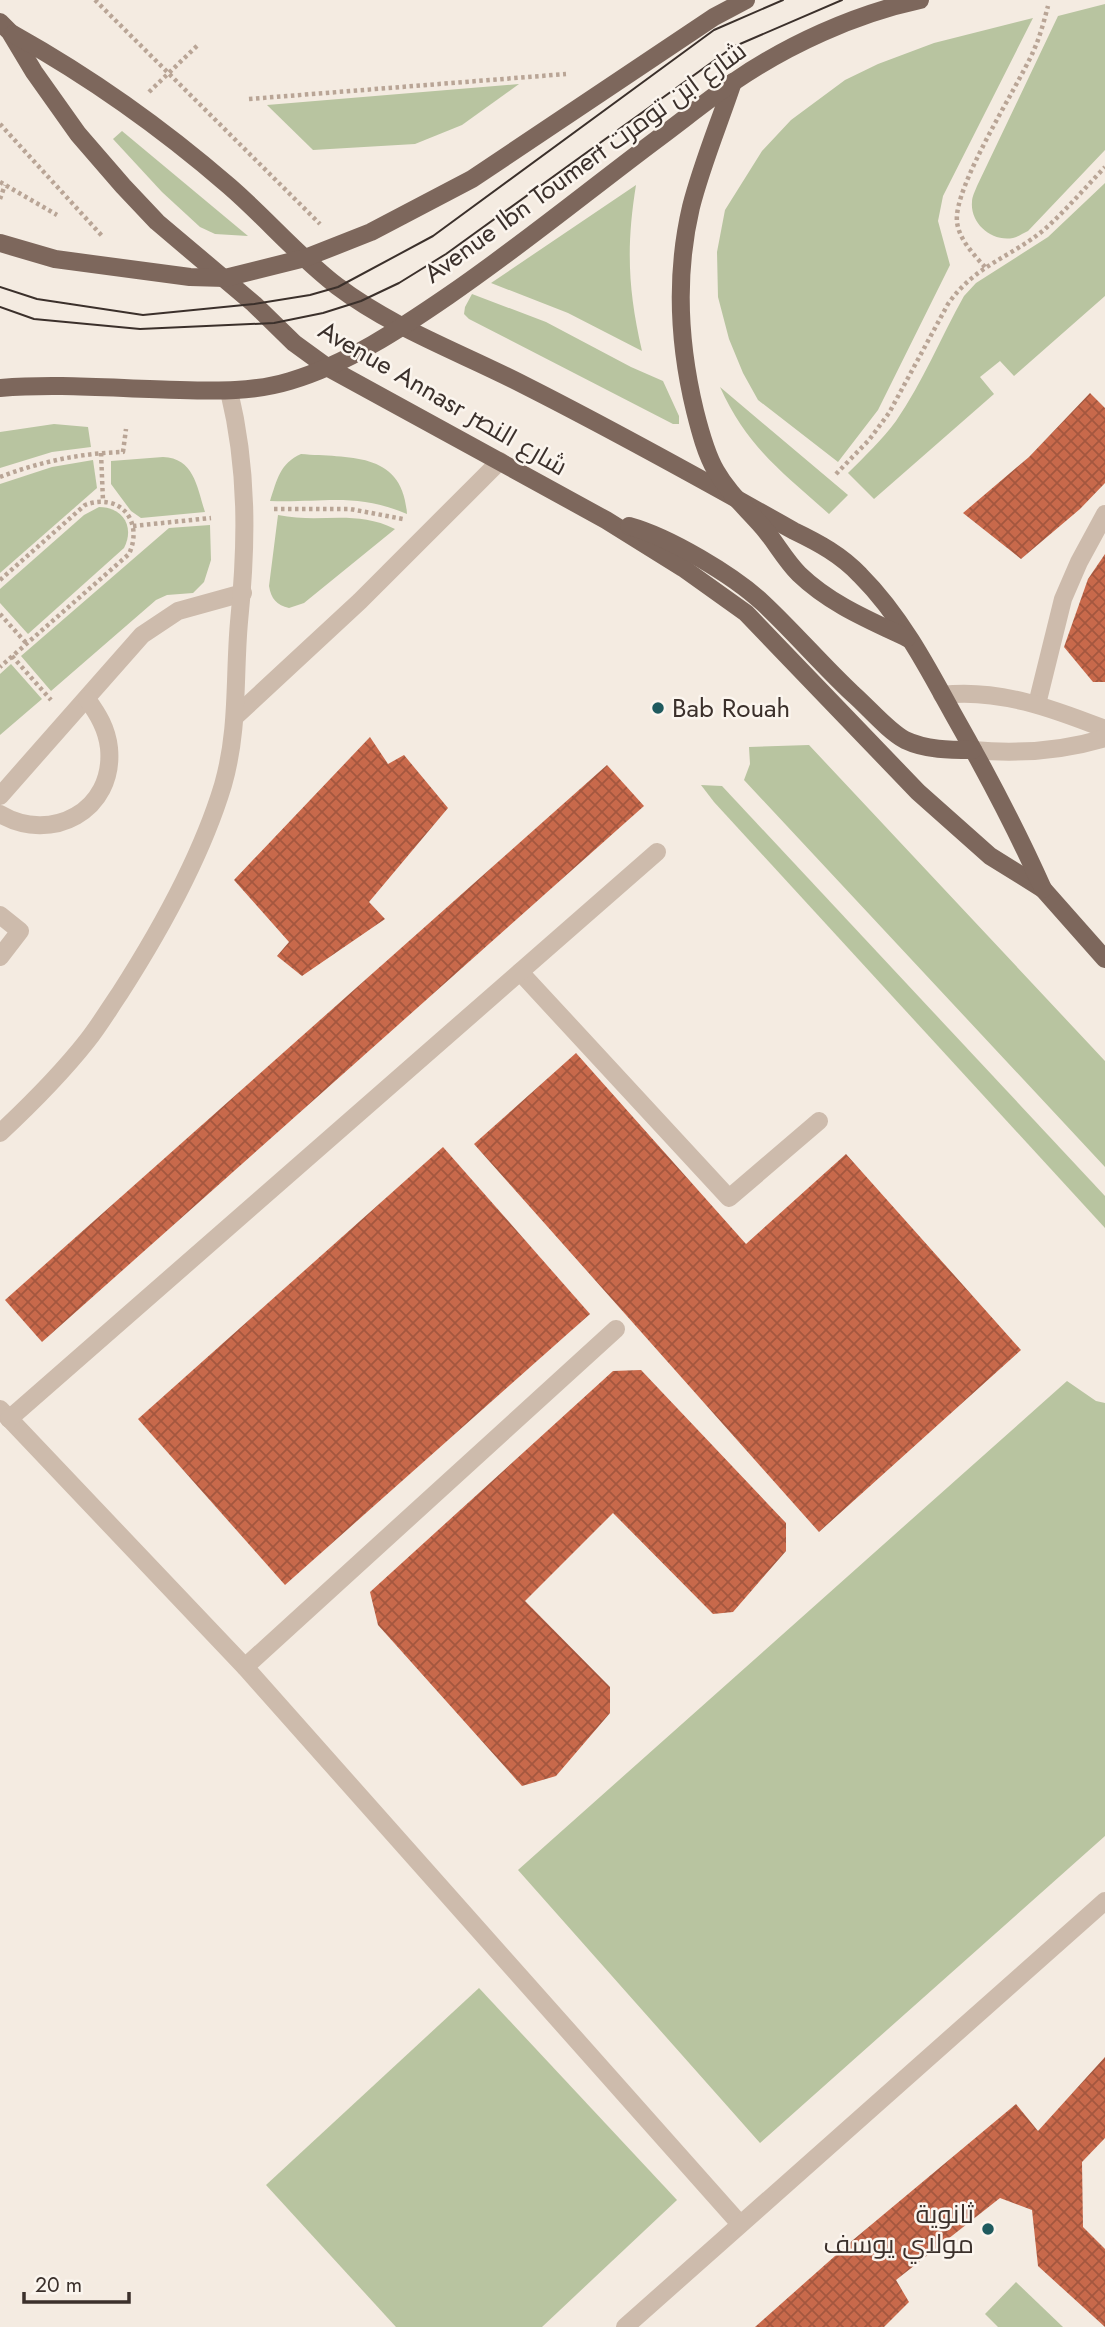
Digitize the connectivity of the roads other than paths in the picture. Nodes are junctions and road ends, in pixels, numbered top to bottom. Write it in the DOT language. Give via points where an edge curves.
graph roads {
  1 [pos="746,0"];
  2 [pos="920,0"];
  3 [pos="5,27"];
  4 [pos="733,82"];
  5 [pos="0,243"];
  6 [pos="305,258"];
  7 [pos="225,278"];
  8 [pos="403,327"];
  9 [pos="327,367"];
  10 [pos="0,388"];
  11 [pos="229,391"];
  12 [pos="500,461"];
  13 [pos="734,498"];
  14 [pos="1105,514"];
  15 [pos="606,520"];
  16 [pos="243,593"];
  17 [pos="910,639"];
  18 [pos="942,695"];
  19 [pos="87,699"];
  20 [pos="1037,704"];
  21 [pos="236,716"];
  22 [pos="1105,729"];
  23 [pos="1105,738"];
  24 [pos="973,750"];
  25 [pos="0,796"];
  26 [pos="0,814"];
  27 [pos="657,852"];
  28 [pos="1043,889"];
  29 [pos="0,915"];
  30 [pos="0,957"];
  31 [pos="1105,958"];
  32 [pos="520,972"];
  33 [pos="819,1121"];
  34 [pos="0,1133"];
  35 [pos="616,1329"];
  36 [pos="4,1414"];
  37 [pos="245,1667"];
  38 [pos="1105,1901"];
  39 [pos="740,2224"];
  40 [pos="625,2327"];
  1 -- 6 [label="main road, Avenue Ibn Toumert شارع ابن تومرت" via="472,179 371,232"];
  2 -- 4 [label="main road, Avenue Ibn Toumert شارع ابن تومرت" via="847,22"];
  3 -- 6 [label="main road, Avenue Annasr شارع النصر" via="100,87 180,146"];
  3 -- 7 [label="main road, Avenue Annasr شارع النصر" via="90,150 157,222"];
  4 -- 8 [label="main road, Avenue Ibn Toumert شارع ابن تومرت"];
  4 -- 13 [label="main road" via="691,211 680,298 686,375 699,428 715,469"];
  5 -- 7 [label="main road, Avenue Ibn Toumert شارع ابن تومرت" via="55,258"];
  6 -- 7 [label="main road, Avenue Ibn Toumert شارع ابن تومرت"];
  6 -- 8 [label="main road, Avenue Annasr شارع النصر" via="338,287"];
  7 -- 9 [label="main road, Avenue Annasr شارع النصر" via="294,343"];
  8 -- 9 [label="main road, Avenue Ibn Toumert شارع ابن تومرت"];
  8 -- 13 [label="main road, Avenue Annasr شارع النصر" via="522,384"];
  9 -- 11 [label="main road, Avenue Ibn Toumert شارع ابن تومرت" via="291,381"];
  9 -- 12 [label="main road, Avenue Annasr شارع النصر"];
  10 -- 11 [label="main road, Avenue Ibn Toumert شارع ابن تومرت" via="41,384"];
  11 -- 16 [label="street" via="243,471"];
  12 -- 15 [label="main road, Avenue Annasr شارع النصر"];
  12 -- 21 [label="street"];
  13 -- 17 [label="main road, Avenue Annasr شارع النصر" via="797,572 833,602"];
  13 -- 17 [label="main road, Avenue Annasr شارع النصر" via="828,547 860,574"];
  14 -- 20 [label="street" via="1063,599"];
  15 -- 24 [label="main road" via="645,531 683,550 751,594 903,739 926,747"];
  15 -- 28 [label="main road, Avenue Annasr شارع النصر" via="746,613 918,792 990,856"];
  16 -- 19 [label="street" via="198,604 159,622 127,650"];
  16 -- 21 [label="street"];
  17 -- 18 [label="main road, Avenue Annasr شارع النصر"];
  18 -- 20 [label="street" via="967,693"];
  18 -- 24 [label="main road, Avenue Annasr شارع النصر"];
  19 -- 25 [label="street"];
  19 -- 26 [label="street" via="102,720 109,750 99,794 76,816 47,826 18,823"];
  20 -- 22 [label="street"];
  21 -- 34 [label="street" via="223,784 181,886 153,938 89,1040"];
  23 -- 24 [label="street" via="1068,748"];
  24 -- 28 [label="main road, Avenue Annasr شارع النصر"];
  27 -- 32 [label="street"];
  28 -- 31 [label="main road"];
  29 -- 30 [label="street" via="20,931"];
  32 -- 33 [label="street" via="730,1198"];
  32 -- 36 [label="street"];
  35 -- 37 [label="street"];
  36 -- 37 [label="street"];
  37 -- 39 [label="street"];
  38 -- 39 [label="street"];
  39 -- 40 [label="street"];
}
